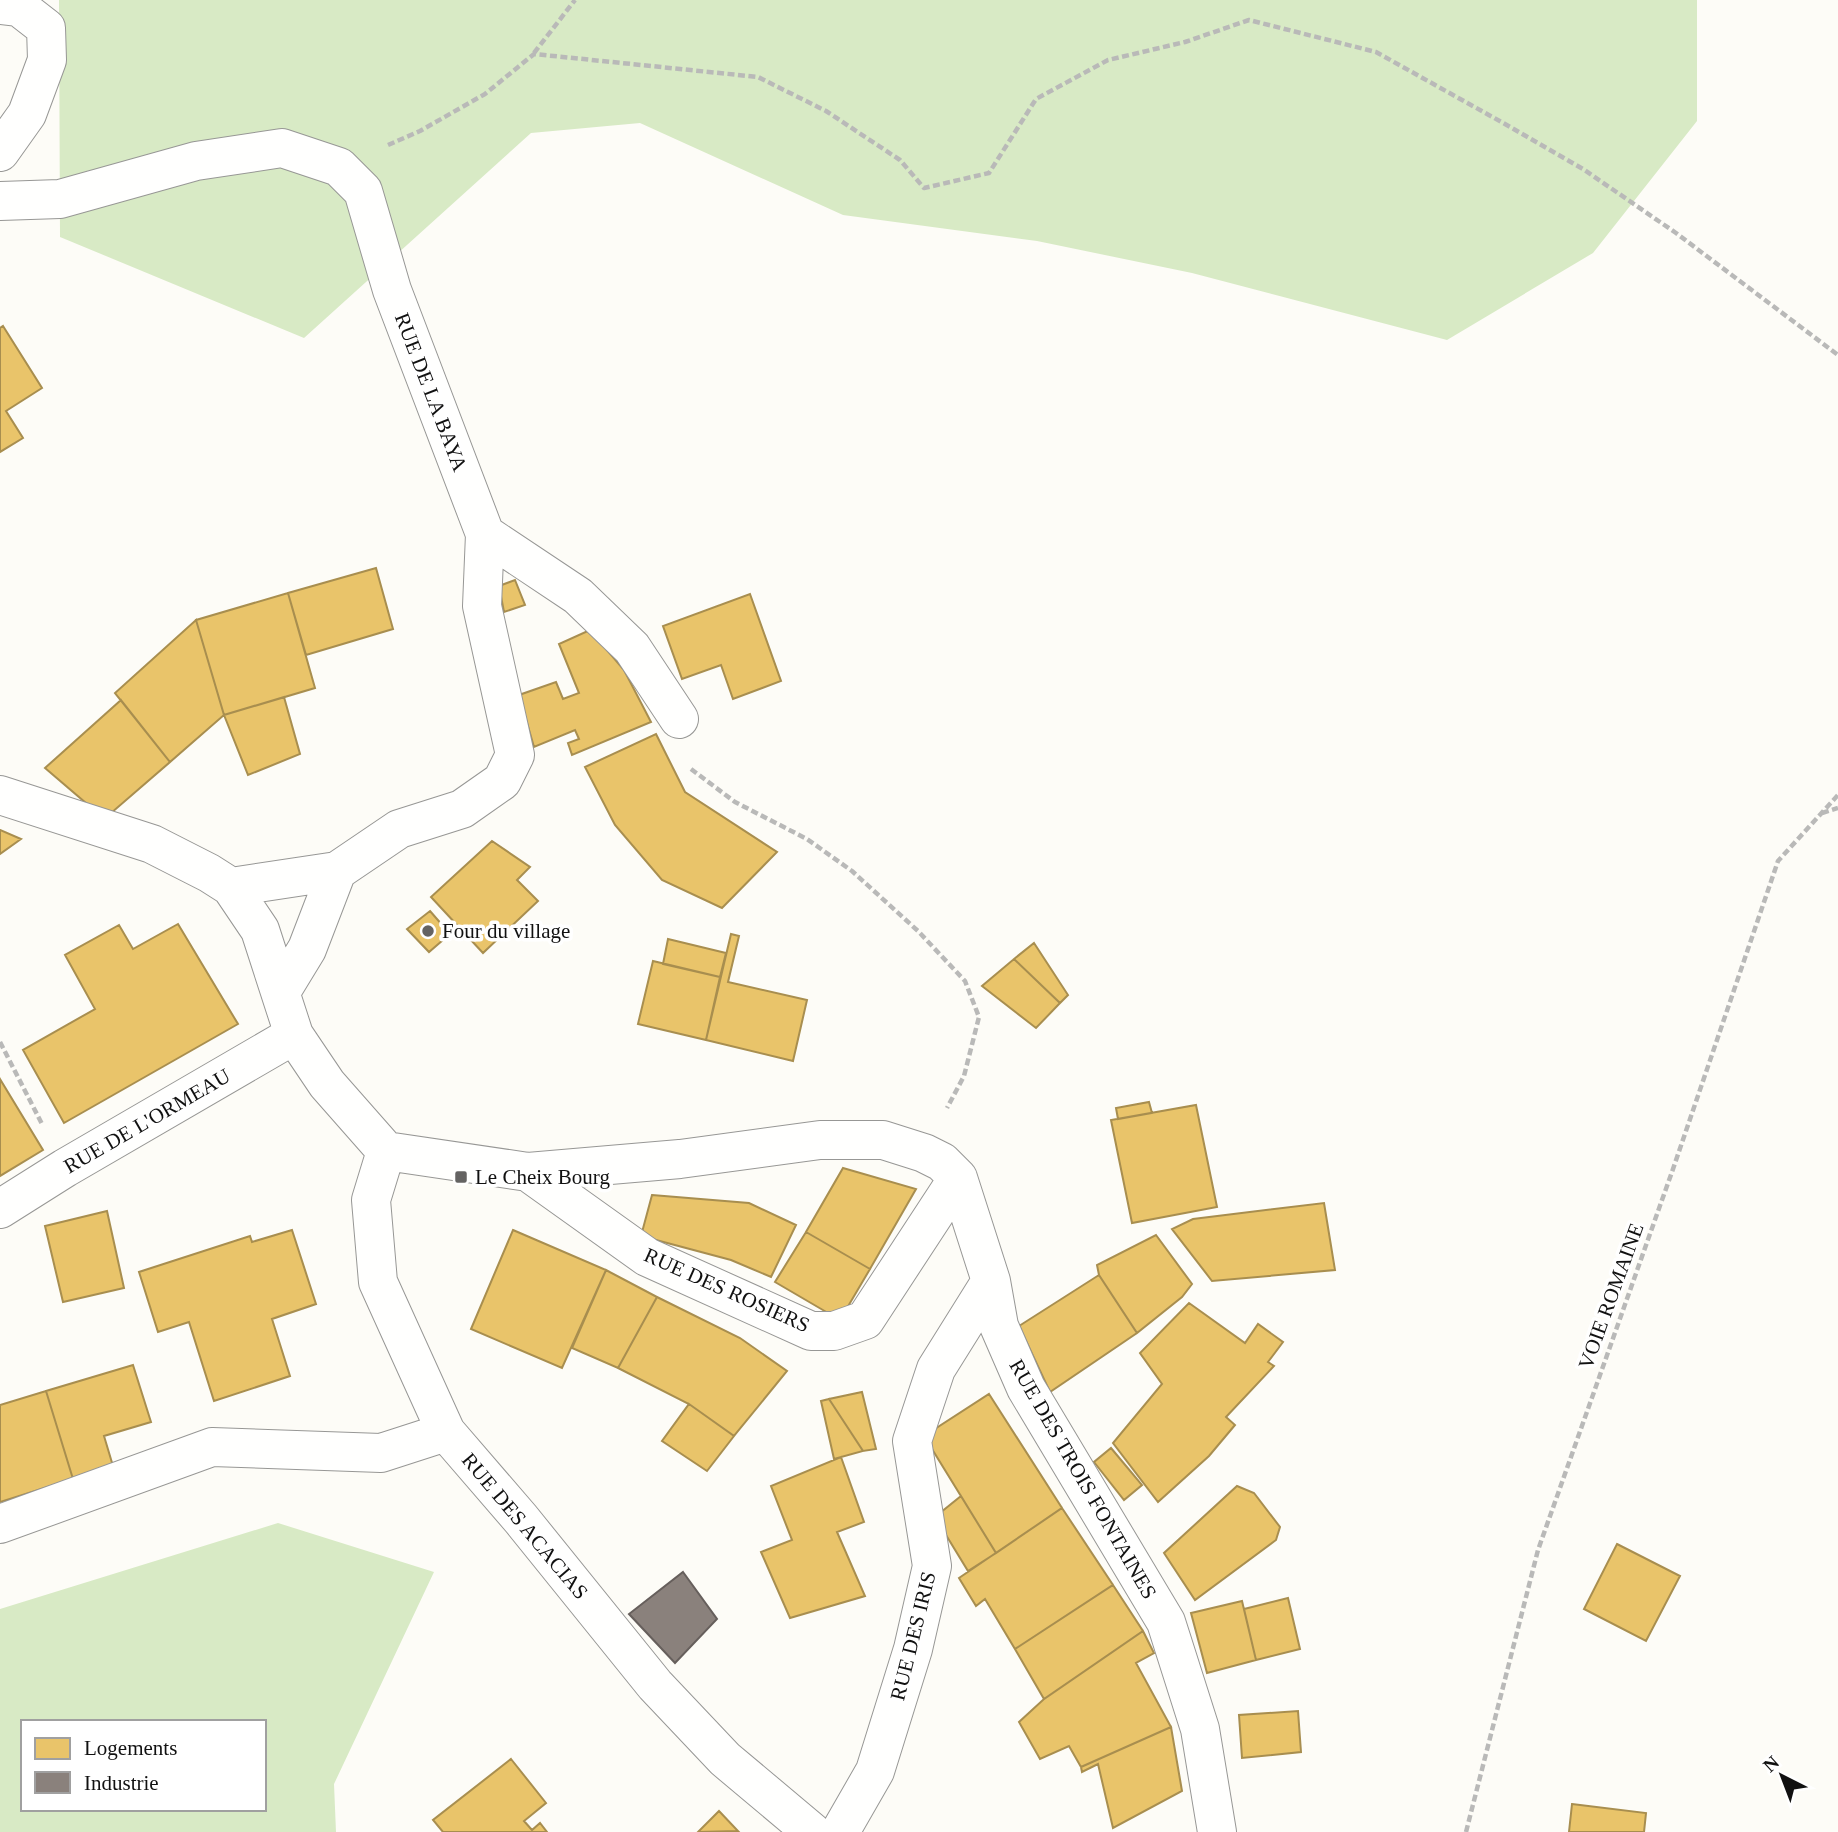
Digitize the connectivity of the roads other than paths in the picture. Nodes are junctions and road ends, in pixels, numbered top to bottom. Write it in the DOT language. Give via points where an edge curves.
graph roads {
  1 [pos="0,5"];
  2 [pos="0,152"];
  3 [pos="0,201"];
  4 [pos="485,534"];
  5 [pos="679,719"];
  6 [pos="0,795"];
  7 [pos="337,871"];
  8 [pos="231,887"];
  9 [pos="282,990"];
  10 [pos="295,1035"];
  11 [pos="386,1150"];
  12 [pos="528,1172"];
  13 [pos="958,1178"];
  14 [pos="0,1209"];
  15 [pos="991,1281"];
  16 [pos="446,1432"];
  17 [pos="0,1524"];
  18 [pos="812,1832"];
  19 [pos="840,1832"];
  20 [pos="1216,1832"];
  1 -- 2 [label="street" via="19,8 46,28 47,60 27,114"];
  3 -- 4 [label="street, RUE DE LA BAYA" via="60,199 197,161 282,148 339,167 363,191 392,290"];
  4 -- 5 [label="street" via="578,596 632,648"];
  4 -- 7 [label="street, RUE DE LA BAYA" via="482,606 515,755 502,781 461,809 400,829"];
  6 -- 8 [label="street" via="152,844"];
  7 -- 8 [label="street, RUE DE LA BAYA"];
  7 -- 9 [label="street" via="307,949"];
  8 -- 9 [label="street" via="260,930"];
  9 -- 10 [label="street"];
  10 -- 11 [label="street" via="327,1084"];
  10 -- 14 [label="street, RUE DE L'ORMEAU"];
  11 -- 12 [label="street"];
  11 -- 16 [label="street, RUE DES ACACIAS" via="372,1200 378,1282"];
  12 -- 13 [label="street" via="680,1159 820,1140 883,1140 942,1162"];
  12 -- 13 [label="street, RUE DES ROSIERS" via="646,1257 811,1331 834,1331 865,1320"];
  13 -- 15 [label="street, RUE DES TROIS FONTAINES"];
  15 -- 19 [label="street, RUE DES IRIS" via="936,1369 912,1441 932,1566 913,1649 875,1771"];
  15 -- 20 [label="street, RUE DES TROIS FONTAINES" via="999,1326 1026,1388 1166,1622 1199,1729"];
  16 -- 17 [label="street" via="381,1453 212,1447"];
  16 -- 18 [label="street, RUE DES ACACIAS" via="655,1685 724,1759"];
}
